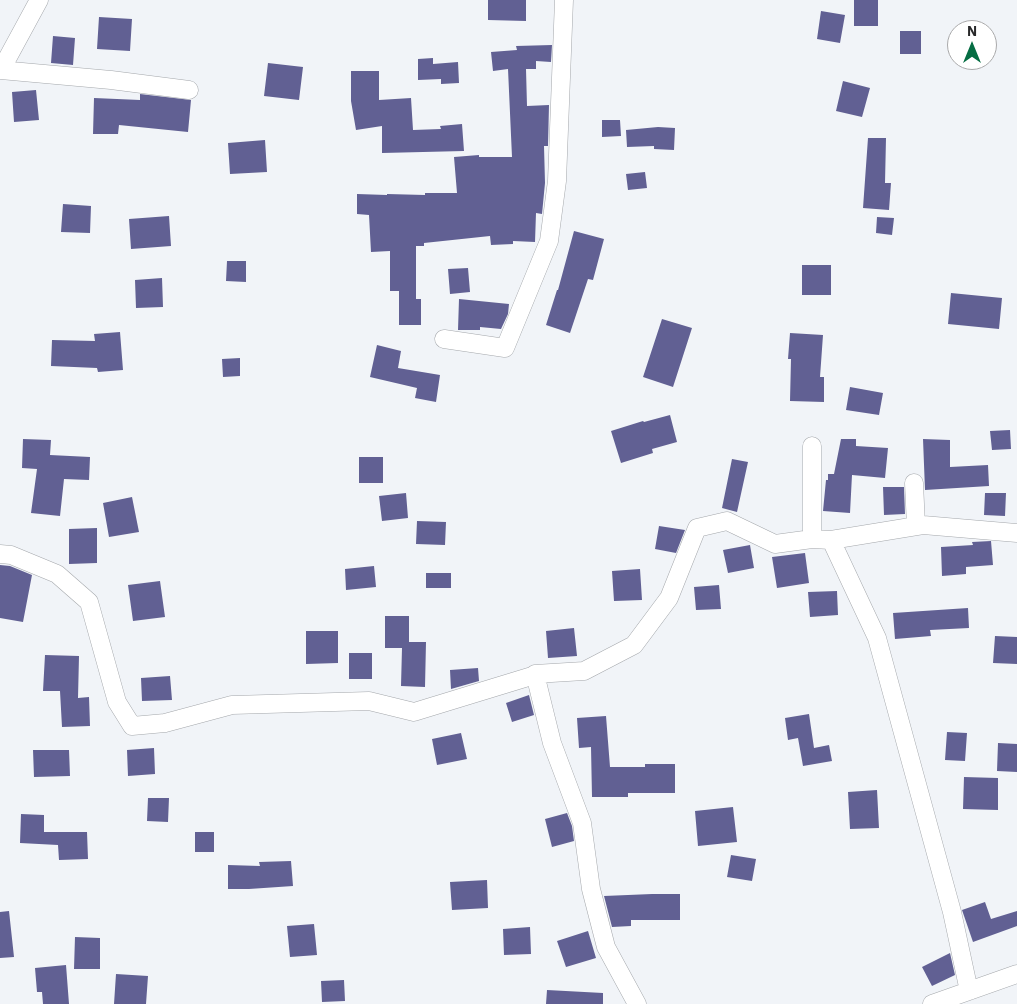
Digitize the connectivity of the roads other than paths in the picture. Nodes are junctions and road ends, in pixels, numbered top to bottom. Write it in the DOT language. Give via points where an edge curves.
graph roads {
  1 [pos="39,0"];
  2 [pos="564,0"];
  3 [pos="1,70"];
  4 [pos="189,90"];
  5 [pos="444,339"];
  6 [pos="812,446"];
  7 [pos="914,483"];
  8 [pos="916,526"];
  9 [pos="1017,533"];
  10 [pos="812,539"];
  11 [pos="831,540"];
  12 [pos="0,554"];
  13 [pos="535,675"];
  14 [pos="1017,974"];
  15 [pos="969,991"];
  16 [pos="637,1004"];
  17 [pos="932,1004"];
  1 -- 3 [label="street"];
  2 -- 5 [label="street" via="558,181 548,241 505,348"];
  3 -- 4 [label="street"];
  6 -- 10 [label="street"];
  7 -- 8 [label="street"];
  8 -- 9 [label="street"];
  8 -- 11 [label="street"];
  10 -- 11 [label="street"];
  10 -- 13 [label="street" via="775,544 727,521 697,528 669,598 634,645 584,671"];
  11 -- 15 [label="street" via="877,638 952,912"];
  12 -- 13 [label="street" via="11,555 57,574 88,602 117,702 132,726 165,723 232,705 369,700 414,712"];
  13 -- 16 [label="street" via="552,743 582,823 591,890 606,947"];
  14 -- 15 [label="street"];
  15 -- 17 [label="street"];
}
